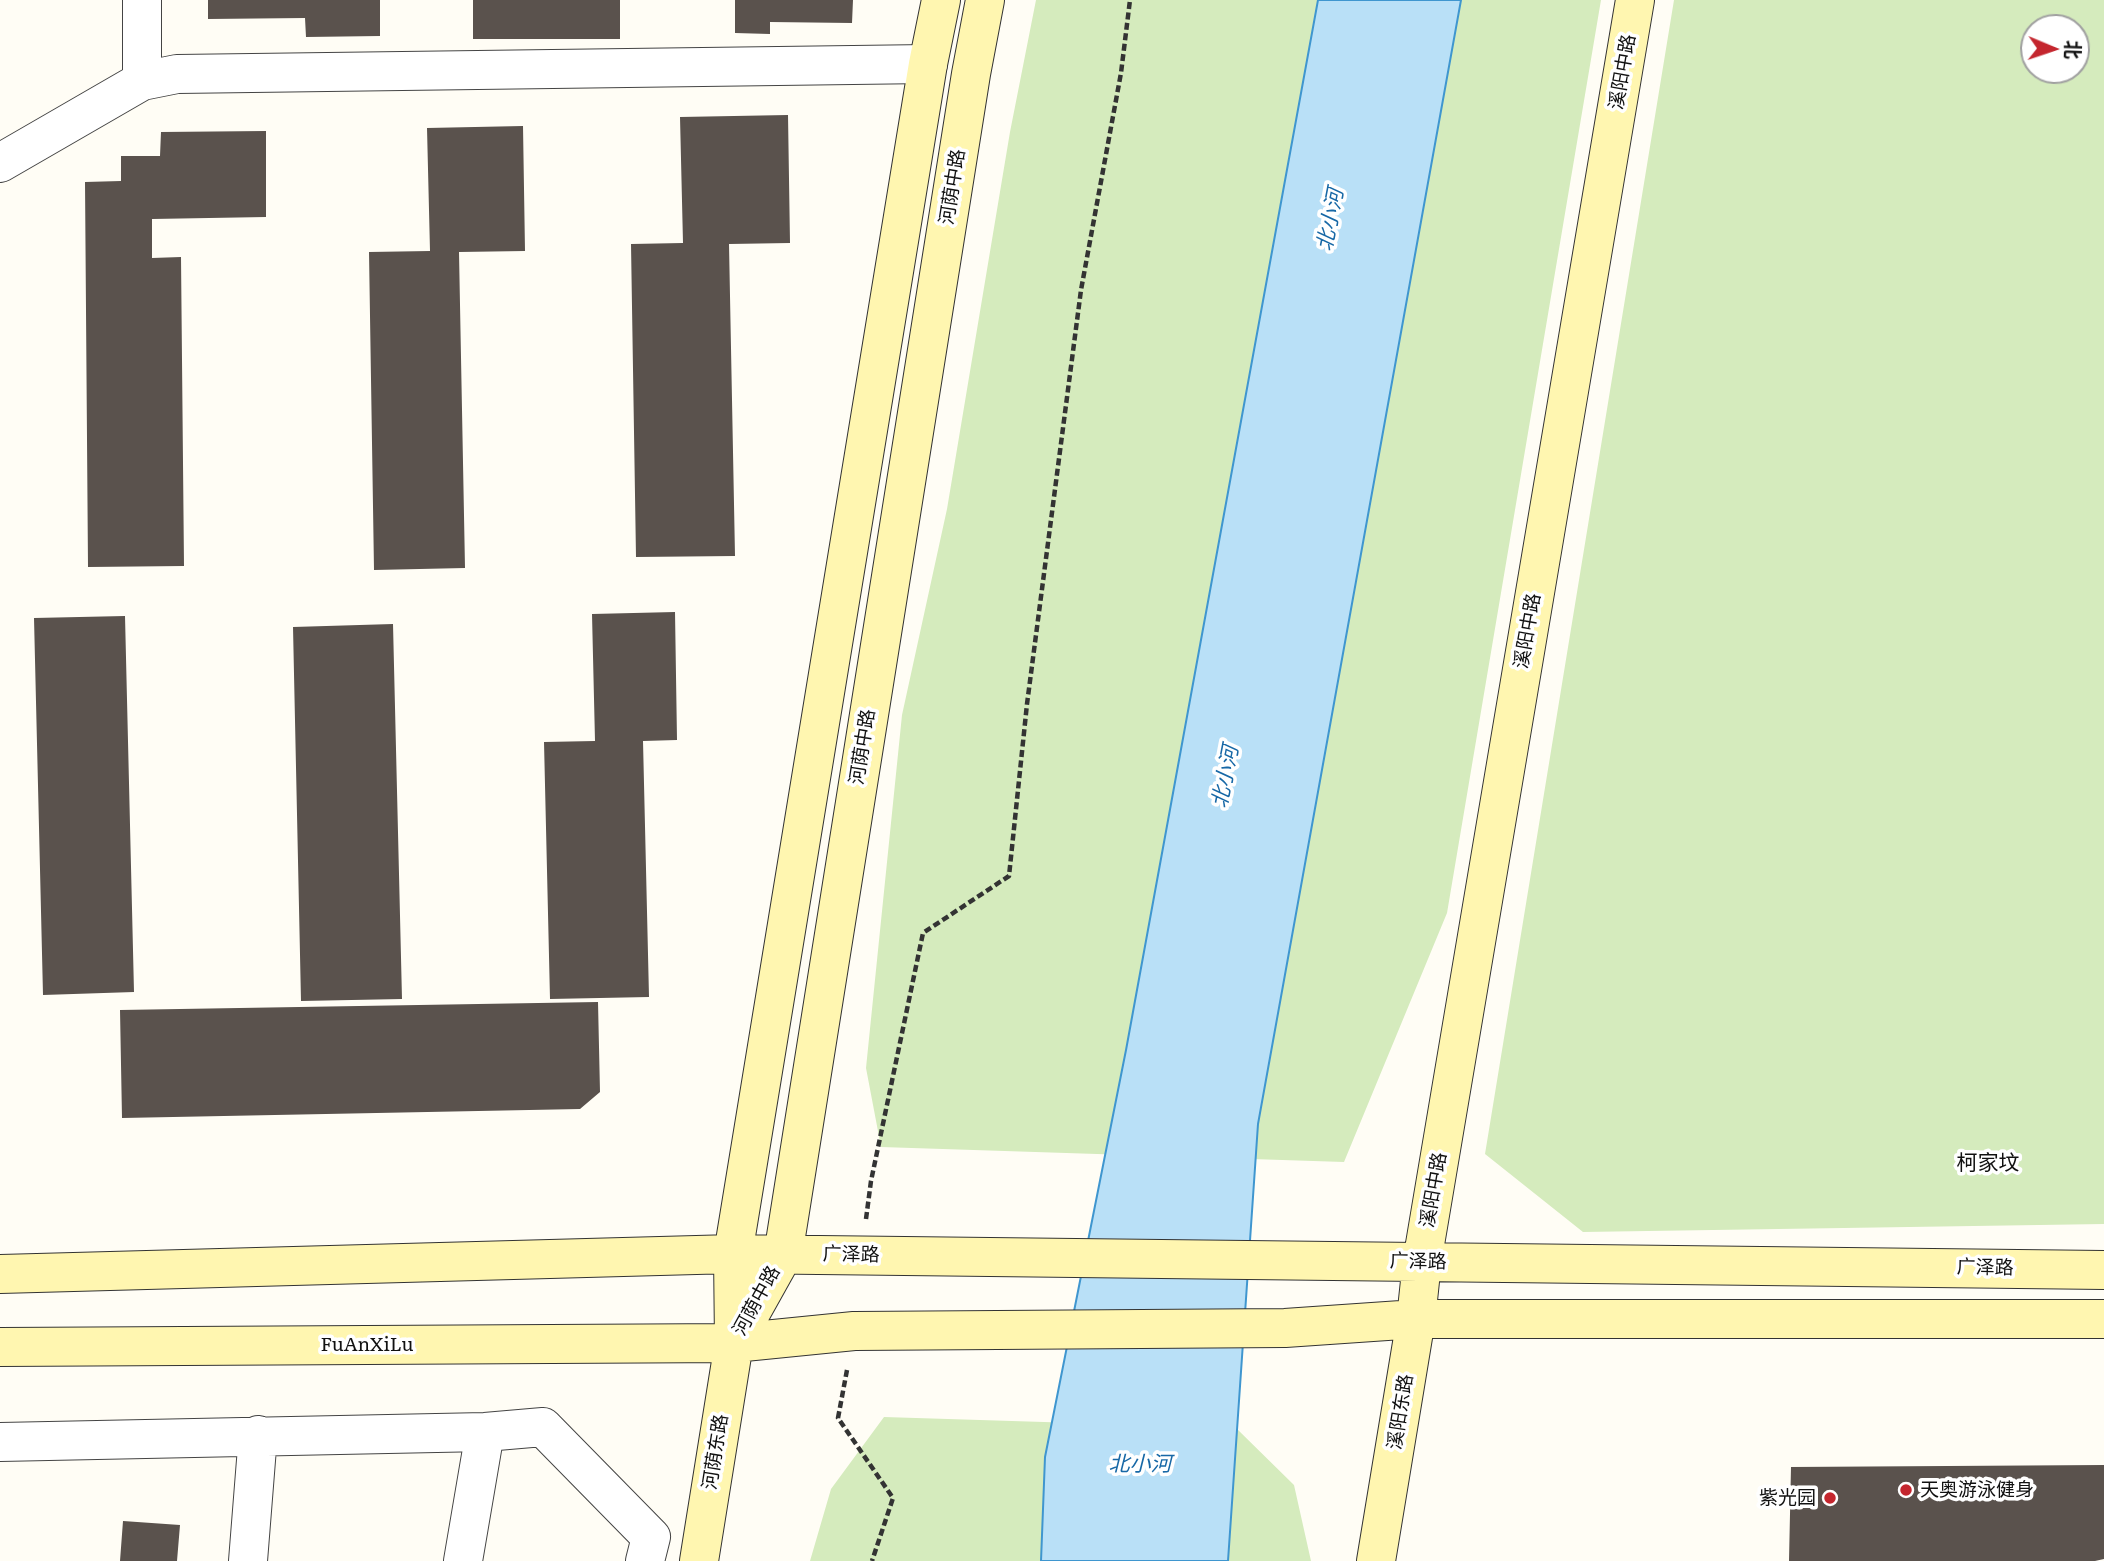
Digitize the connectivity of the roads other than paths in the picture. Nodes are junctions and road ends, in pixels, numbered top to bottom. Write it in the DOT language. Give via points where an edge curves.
graph roads {
  1 [pos="142,0"];
  2 [pos="941,0"];
  3 [pos="985,0"];
  4 [pos="1635,0"];
  5 [pos="928,65"];
  6 [pos="142,81"];
  7 [pos="0,163"];
  8 [pos="733,1254"];
  9 [pos="783,1255"];
  10 [pos="1422,1262"];
  11 [pos="2104,1270"];
  12 [pos="0,1274"];
  13 [pos="1416,1319"];
  14 [pos="2104,1319"];
  15 [pos="734,1343"];
  16 [pos="0,1347"];
  17 [pos="485,1432"];
  18 [pos="258,1435"];
  19 [pos="0,1442"];
  20 [pos="248,1561"];
  21 [pos="463,1561"];
  22 [pos="645,1561"];
  23 [pos="699,1561"];
  24 [pos="1376,1561"];
  1 -- 6 [label="street"];
  2 -- 5 [label="street, 河荫中路"];
  3 -- 9 [label="street, 河荫中路"];
  4 -- 10 [label="street, 溪阳中路"];
  5 -- 6 [label="street" via="177,74"];
  5 -- 8 [label="street, 河荫中路"];
  6 -- 7 [label="street"];
  8 -- 9 [label="street, 广泽路"];
  8 -- 12 [label="street"];
  8 -- 15 [label="street, 河荫中路"];
  9 -- 10 [label="street, 广泽路"];
  9 -- 15 [label="street, 河荫中路"];
  10 -- 11 [label="street, 广泽路"];
  10 -- 13 [label="street, 溪阳东路"];
  13 -- 14 [label="street"];
  13 -- 15 [label="street" via="1285,1328 854,1331"];
  13 -- 24 [label="street, 溪阳东路"];
  15 -- 16 [label="street, FuAnXiLu"];
  15 -- 23 [label="street, 河荫东路"];
  17 -- 18 [label="street"];
  17 -- 21 [label="street"];
  17 -- 22 [label="street" via="543,1427 651,1537"];
  18 -- 19 [label="street"];
  18 -- 20 [label="street"];
}
